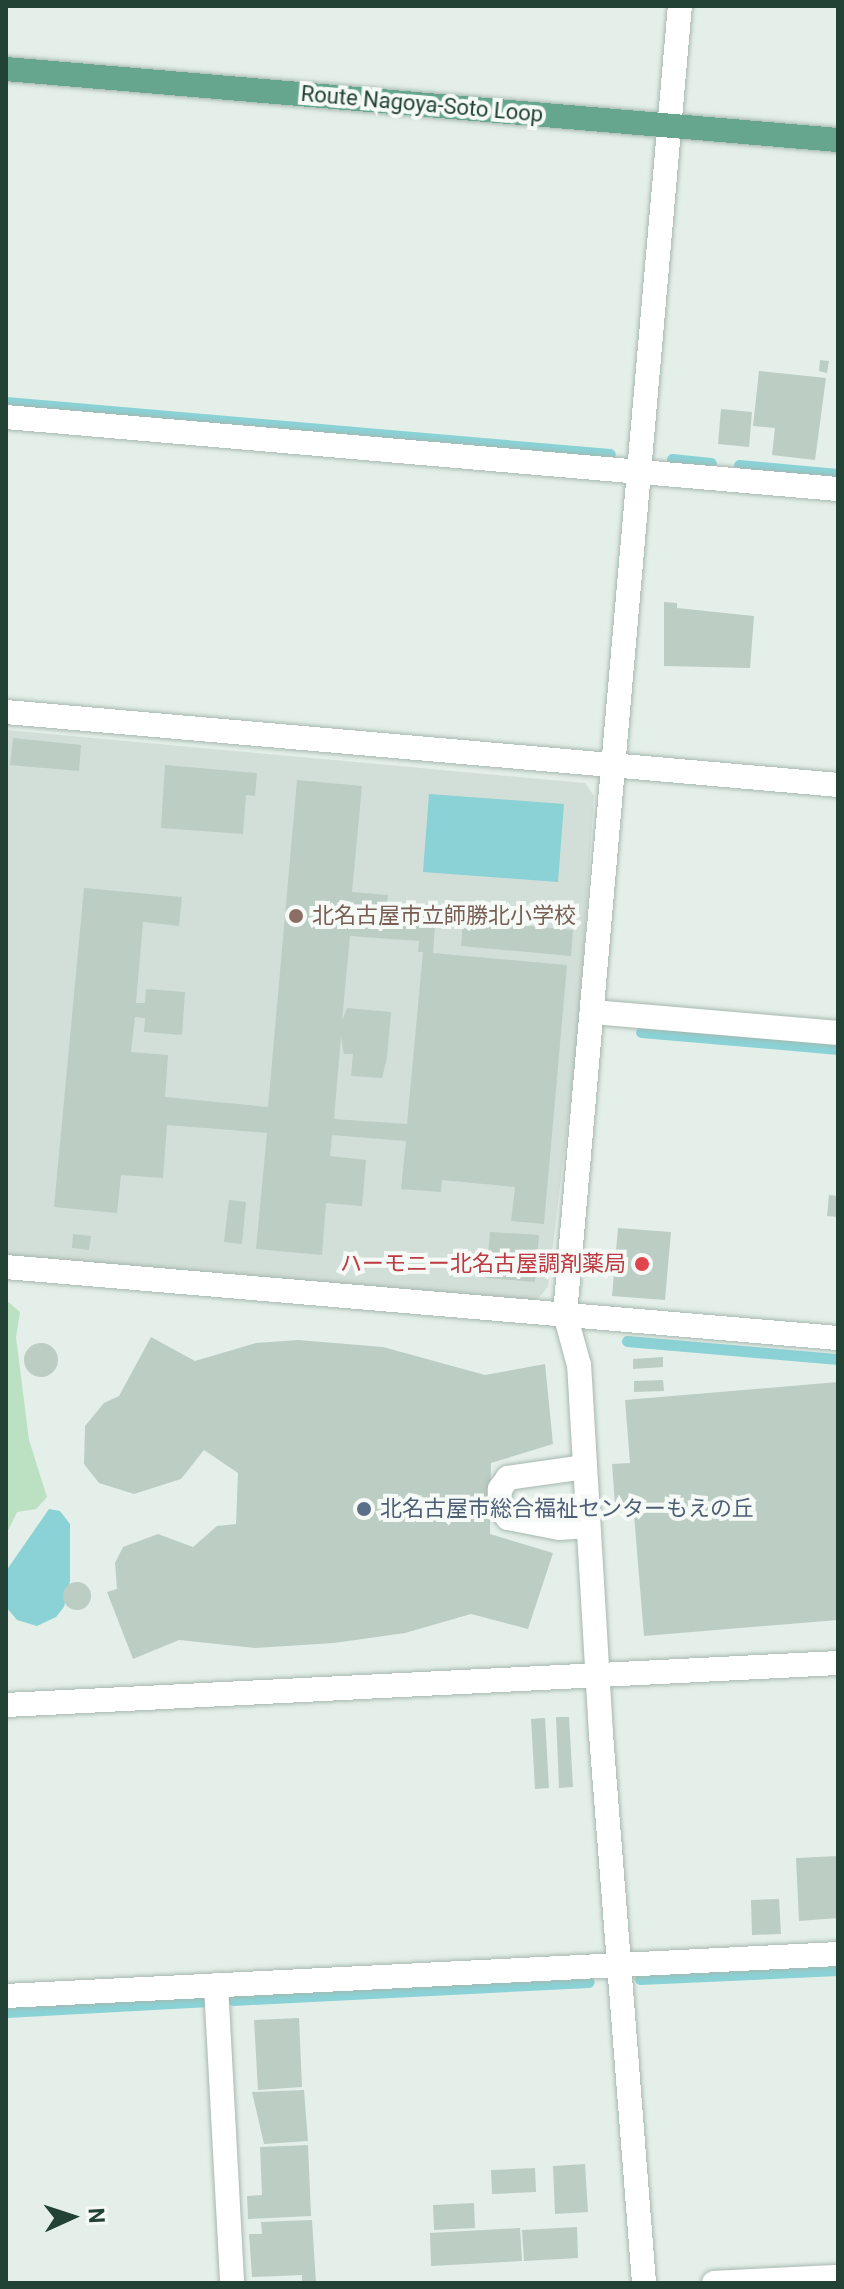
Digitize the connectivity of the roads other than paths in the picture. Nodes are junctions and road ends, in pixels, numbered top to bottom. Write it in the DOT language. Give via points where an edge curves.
graph roads {
  1 [pos="680,6"];
  2 [pos="6,69"];
  3 [pos="670,125"];
  4 [pos="838,140"];
  5 [pos="6,417"];
  6 [pos="639,471"];
  7 [pos="838,489"];
  8 [pos="6,712"];
  9 [pos="613,766"];
  10 [pos="838,785"];
  11 [pos="593,1012"];
  12 [pos="838,1033"];
  13 [pos="6,1267"];
  14 [pos="565,1314"];
  15 [pos="838,1338"];
  16 [pos="585,1467"];
  17 [pos="588,1526"];
  18 [pos="838,1663"];
  19 [pos="597,1675"];
  20 [pos="6,1705"];
  21 [pos="838,1954"];
  22 [pos="617,1964"];
  23 [pos="216,1985"];
  24 [pos="6,1996"];
  25 [pos="838,2277"];
  26 [pos="232,2283"];
  27 [pos="644,2283"];
  28 [pos="714,2283"];
  1 -- 3 [label="street"];
  2 -- 3 [label="main road, Route Nagoya-Soto Loop"];
  3 -- 4 [label="main road, Route Nagoya-Soto Loop"];
  3 -- 6 [label="street"];
  5 -- 6 [label="street"];
  6 -- 7 [label="street"];
  6 -- 9 [label="street"];
  8 -- 9 [label="street"];
  9 -- 10 [label="street"];
  9 -- 11 [label="street"];
  11 -- 12 [label="street"];
  11 -- 14 [label="street"];
  13 -- 14 [label="street"];
  14 -- 15 [label="street"];
  14 -- 16 [label="street" via="579,1365"];
  16 -- 17 [label="street"];
  16 -- 17 [label="street" via="508,1478 500,1489 499,1506 508,1518 559,1528"];
  17 -- 19 [label="street"];
  18 -- 19 [label="street"];
  19 -- 20 [label="street"];
  19 -- 22 [label="street"];
  21 -- 22 [label="street"];
  22 -- 23 [label="street"];
  22 -- 27 [label="street"];
  23 -- 24 [label="street"];
  23 -- 26 [label="street"];
  25 -- 28 [label="street"];
}
